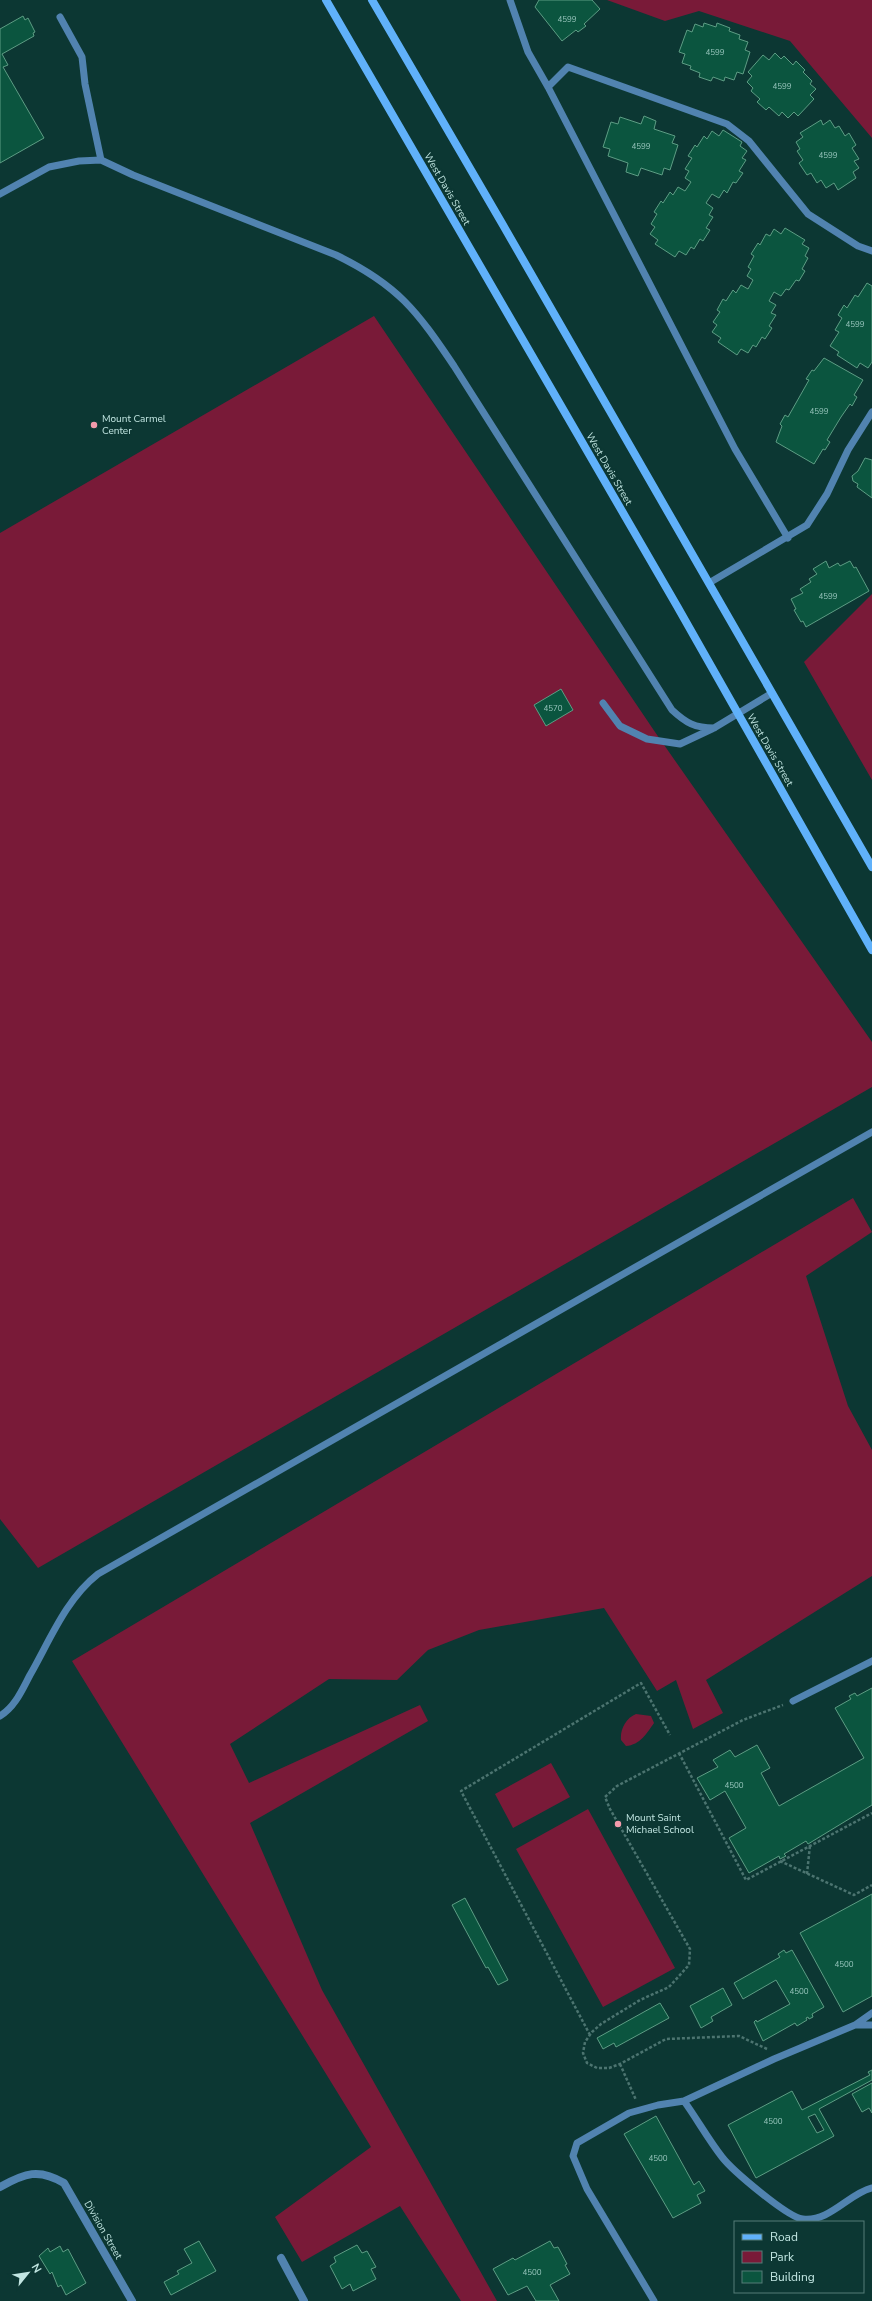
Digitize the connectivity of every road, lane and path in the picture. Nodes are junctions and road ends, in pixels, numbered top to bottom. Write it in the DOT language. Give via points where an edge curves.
graph roads {
  1 [pos="326,0"];
  2 [pos="372,0"];
  3 [pos="510,0"];
  4 [pos="60,17"];
  5 [pos="548,87"];
  6 [pos="101,160"];
  7 [pos="0,194"];
  8 [pos="872,251"];
  9 [pos="872,412"];
  10 [pos="788,538"];
  11 [pos="709,582"];
  12 [pos="772,693"];
  13 [pos="603,703"];
  14 [pos="738,714"];
  15 [pos="714,728"];
  16 [pos="872,867"];
  17 [pos="872,950"];
  18 [pos="872,1132"];
  19 [pos="872,1661"];
  20 [pos="793,1701"];
  21 [pos="0,1716"];
  22 [pos="670,1736"];
  23 [pos="679,1753"];
  24 [pos="872,1813"];
  25 [pos="810,1844"];
  26 [pos="780,1861"];
  27 [pos="807,1874"];
  28 [pos="872,1885"];
  29 [pos="872,2013"];
  30 [pos="855,2025"];
  31 [pos="872,2025"];
  32 [pos="590,2035"];
  33 [pos="782,2056"];
  34 [pos="620,2064"];
  35 [pos="684,2101"];
  36 [pos="640,2110"];
  37 [pos="0,2187"];
  38 [pos="872,2188"];
  39 [pos="280,2258"];
  40 [pos="132,2301"];
  41 [pos="304,2301"];
  42 [pos="654,2301"];
  1 -- 14 [label="main road, West Davis Street"];
  2 -- 11 [label="main road"];
  3 -- 5 [label="lane" via="528,52"];
  4 -- 6 [label="lane" via="82,57"];
  5 -- 8 [label="lane" via="568,67 727,124 749,141 808,214 858,246"];
  5 -- 10 [label="lane" via="735,449"];
  6 -- 7 [label="lane" via="79,160 49,167"];
  6 -- 15 [label="lane" via="336,255 360,267 403,298 423,320 454,366 672,710 686,723 700,728"];
  9 -- 10 [label="lane" via="807,525"];
  10 -- 11 [label="lane"];
  11 -- 12 [label="main road"];
  12 -- 14 [label="lane"];
  12 -- 16 [label="main road"];
  13 -- 15 [label="lane" via="620,726 648,739 680,744"];
  14 -- 15 [label="lane"];
  14 -- 17 [label="main road, West Davis Street"];
  18 -- 21 [label="lane" via="98,1574 74,1599 55,1628 16,1701"];
  19 -- 20 [label="lane"];
  20 -- 23 [label="path" via="743,1720"];
  22 -- 32 [label="path" via="641,1683 461,1791"];
  23 -- 26 [label="path" via="746,1880"];
  23 -- 32 [label="path" via="616,1786 605,1796 690,1949 689,1965 669,1987 640,2000 601,2024"];
  24 -- 25 [label="path"];
  25 -- 26 [label="path"];
  25 -- 27 [label="path"];
  26 -- 27 [label="path"];
  27 -- 28 [label="path" via="854,1895"];
  29 -- 30 [label="lane"];
  30 -- 31 [label="lane"];
  30 -- 33 [label="lane"];
  32 -- 34 [label="path" via="585,2042 583,2053 588,2063 596,2068 609,2068"];
  33 -- 34 [label="path" via="739,2036 666,2039"];
  33 -- 35 [label="lane"];
  34 -- 36 [label="path"];
  35 -- 36 [label="lane"];
  35 -- 38 [label="lane" via="722,2157 746,2180 792,2216 804,2220 825,2215 864,2190"];
  36 -- 42 [label="lane" via="629,2113 577,2143 573,2156 587,2189"];
  37 -- 40 [label="street, Division Street" via="32,2172 51,2175 64,2183"];
  39 -- 41 [label="street"];
}
